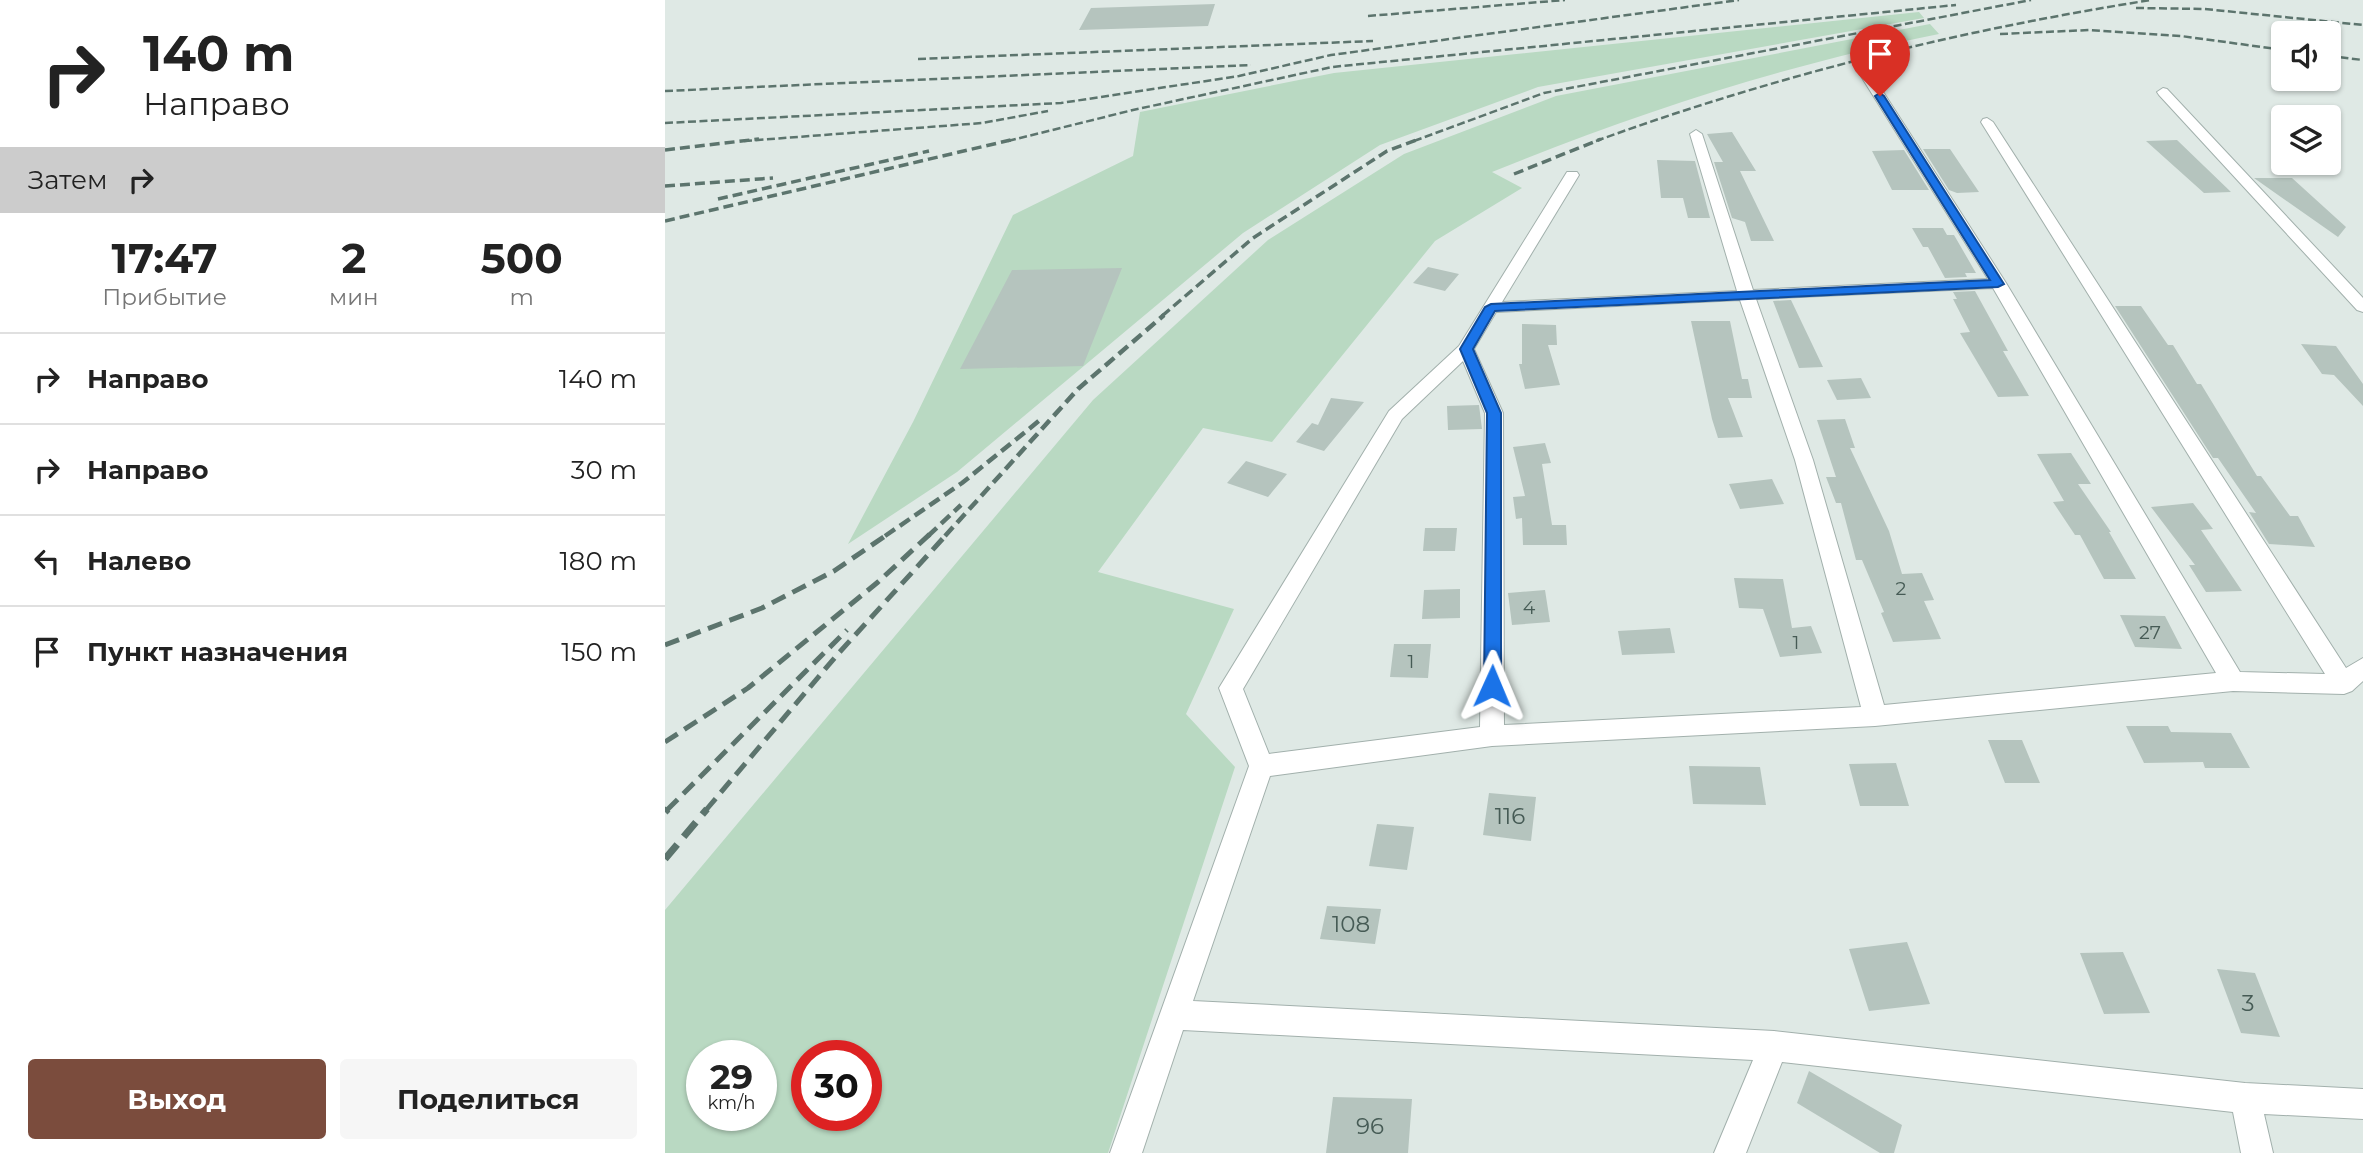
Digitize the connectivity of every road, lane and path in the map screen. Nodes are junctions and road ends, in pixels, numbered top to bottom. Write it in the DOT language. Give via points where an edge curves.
graph roads {
  1 [pos="1865,73"];
  2 [pos="2163,92"];
  3 [pos="1987,122"];
  4 [pos="1696,134"];
  5 [pos="1572,175"];
  6 [pos="1998,284"];
  7 [pos="1746,294"];
  8 [pos="1491,307"];
  9 [pos="2363,307"];
  10 [pos="1466,349"];
  11 [pos="2363,667"];
  12 [pos="2234,681"];
  13 [pos="2344,684"];
  14 [pos="1875,716"];
  15 [pos="1492,736"];
  16 [pos="1261,766"];
  17 [pos="1174,1015"];
  18 [pos="1774,1046"];
  19 [pos="2245,1098"];
  20 [pos="2363,1104"];
  21 [pos="1126,1153"];
  22 [pos="1730,1153"];
  23 [pos="2257,1153"];
  1 -- 6 [label="street"];
  2 -- 9 [label="street"];
  3 -- 13 [label="street"];
  4 -- 7 [label="street"];
  5 -- 8 [label="street"];
  6 -- 7 [label="street"];
  6 -- 12 [label="street"];
  7 -- 8 [label="street"];
  7 -- 14 [label="street" via="1804,460"];
  8 -- 10 [label="street"];
  10 -- 15 [label="street" via="1494,413"];
  10 -- 16 [label="street" via="1395,415 1231,688"];
  11 -- 13 [label="street"];
  12 -- 13 [label="street"];
  12 -- 14 [label="street"];
  14 -- 15 [label="street"];
  15 -- 16 [label="street"];
  16 -- 17 [label="street"];
  17 -- 18 [label="street"];
  17 -- 21 [label="street"];
  18 -- 19 [label="street"];
  18 -- 22 [label="street"];
  19 -- 20 [label="street"];
  19 -- 23 [label="street"];
}
